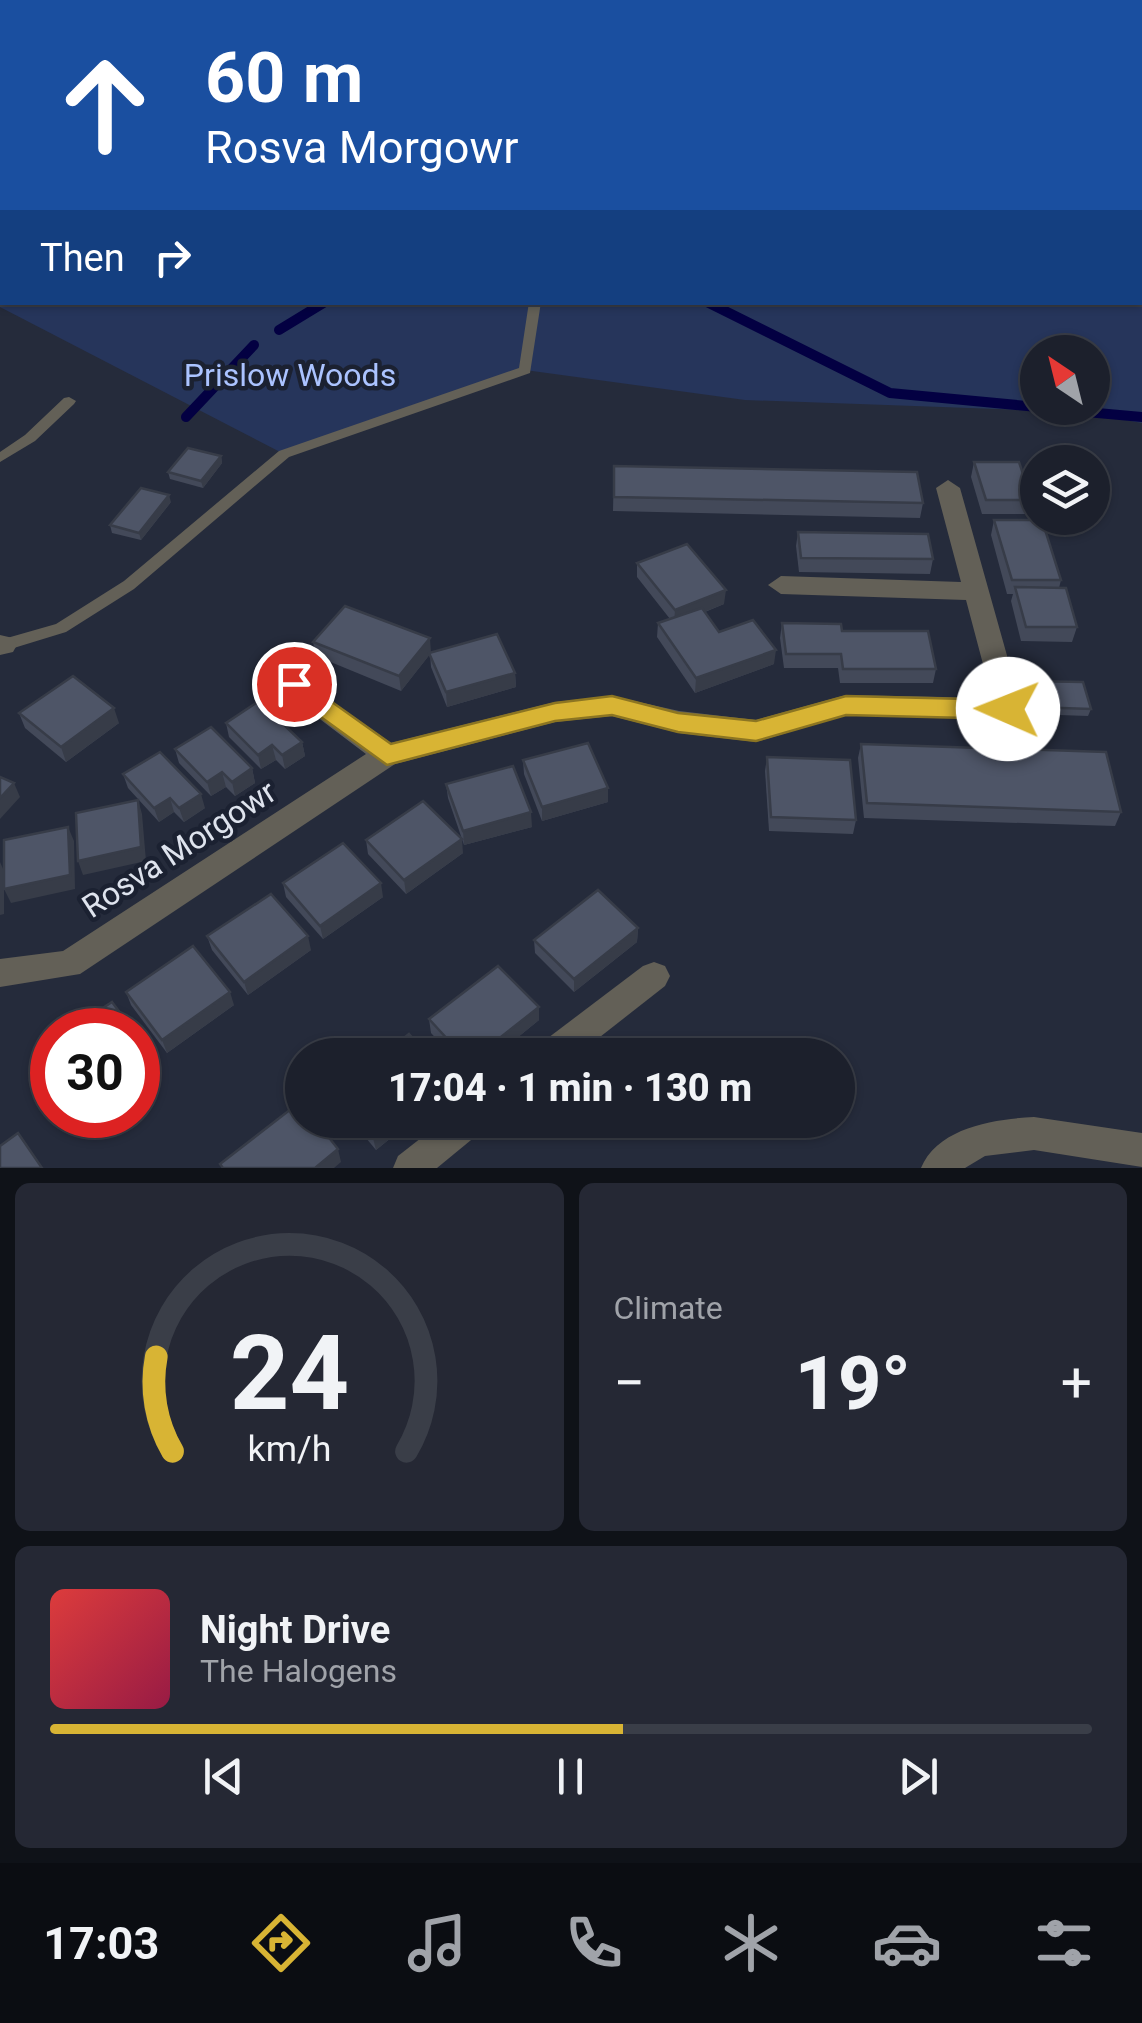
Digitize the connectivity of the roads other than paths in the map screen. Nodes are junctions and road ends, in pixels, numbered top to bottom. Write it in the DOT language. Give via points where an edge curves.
graph roads {
  1 [pos="534,305"];
  2 [pos="69,401"];
  3 [pos="0,458"];
  4 [pos="948,488"];
  5 [pos="781,585"];
  6 [pos="976,591"];
  7 [pos="2,645"];
  8 [pos="294,684"];
  9 [pos="387,755"];
  10 [pos="0,974"];
  11 [pos="654,976"];
  12 [pos="574,1038"];
  13 [pos="448,1138"];
  14 [pos="1142,1150"];
  15 [pos="410,1168"];
  16 [pos="938,1168"];
  1 -- 7 [label="lane" via="525,370 284,454 129,585 61,628"];
  2 -- 3 [label="lane"];
  4 -- 6 [label="street"];
  5 -- 6 [label="street"];
  6 -- 9 [label="street, Rosva Morgowr" via="1008,709 846,706 756,731 612,706 555,712"];
  8 -- 9 [label="street"];
  9 -- 10 [label="street, Rosva Morgowr" via="69,964"];
  11 -- 12 [label="street"];
  13 -- 15 [label="street"];
  14 -- 16 [label="street" via="1016,1132 956,1148"];
}
